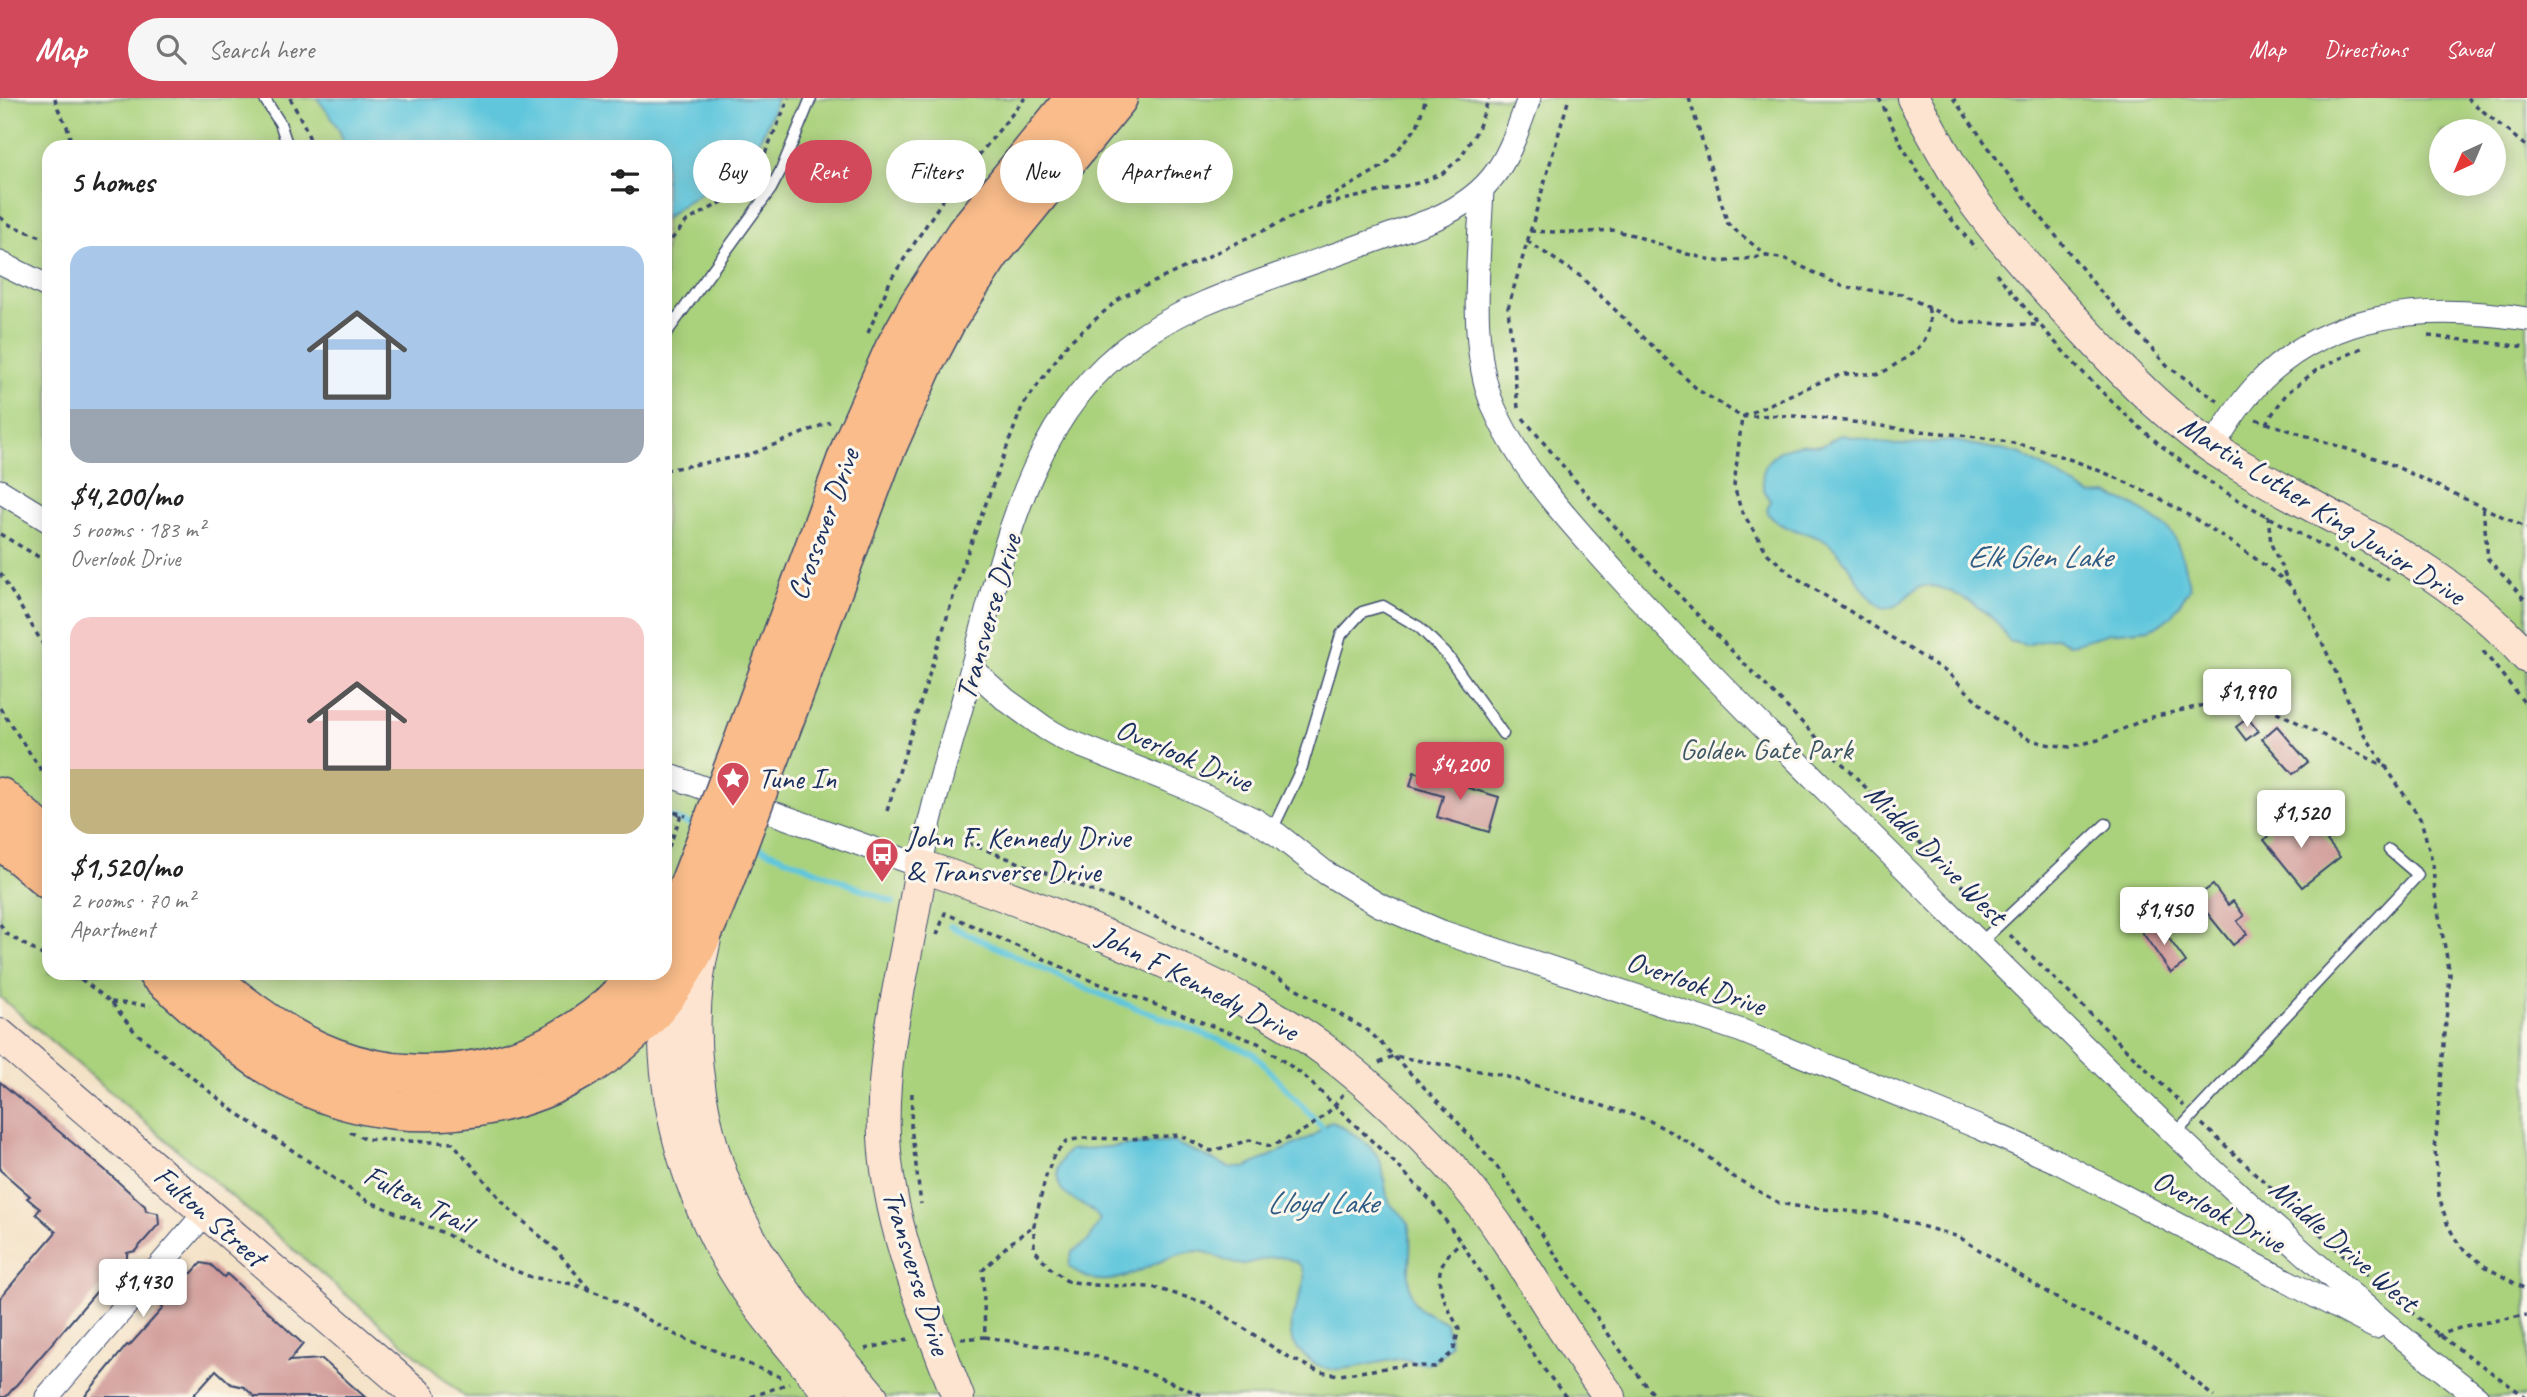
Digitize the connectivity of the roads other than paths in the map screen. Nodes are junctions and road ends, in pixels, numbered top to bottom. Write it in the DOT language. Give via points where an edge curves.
graph roads {
  1 [pos="264,98"];
  2 [pos="811,98"];
  3 [pos="1076,98"];
  4 [pos="1118,98"];
  5 [pos="1529,98"];
  6 [pos="1913,98"];
  7 [pos="286,140"];
  8 [pos="1482,190"];
  9 [pos="0,263"];
  10 [pos="42,284"];
  11 [pos="2527,319"];
  12 [pos="672,325"];
  13 [pos="2212,448"];
  14 [pos="0,491"];
  15 [pos="42,518"];
  16 [pos="2527,657"];
  17 [pos="972,669"];
  18 [pos="1503,734"];
  19 [pos="756,751"];
  20 [pos="672,777"];
  21 [pos="0,797"];
  22 [pos="2106,824"];
  23 [pos="1272,831"];
  24 [pos="42,833"];
  25 [pos="0,839"];
  26 [pos="2389,850"];
  27 [pos="921,866"];
  28 [pos="42,874"];
  29 [pos="686,919"];
  30 [pos="1980,943"];
  31 [pos="672,968"];
  32 [pos="165,980"];
  33 [pos="214,980"];
  34 [pos="653,984"];
  35 [pos="0,1035"];
  36 [pos="2175,1134"];
  37 [pos="206,1212"];
  38 [pos="2411,1345"];
  39 [pos="414,1395"];
  40 [pos="47,1397"];
  41 [pos="832,1397"];
  42 [pos="872,1397"];
  43 [pos="958,1397"];
  44 [pos="1610,1397"];
  45 [pos="2477,1397"];
  1 -- 7 [label="lane"];
  2 -- 12 [label="lane" via="771,189"];
  3 -- 19 [label="highway, Crossover Drive" via="965,234 894,349 852,444"];
  4 -- 19 [label="highway, Crossover Drive" via="991,253 947,320 923,364"];
  5 -- 8 [label="street, Transverse Drive" via="1504,161"];
  6 -- 13 [label="street, Martin Luther King Junior Drive" via="1972,198 2027,267 2130,379"];
  8 -- 17 [label="street, Transverse Drive" via="1434,219 1199,305 1155,328 1103,368 1059,423 1035,470"];
  8 -- 30 [label="street, Middle Drive West" via="1478,295 1482,368 1492,406 1523,461 1591,545 1676,637"];
  9 -- 10 [label="street"];
  11 -- 13 [label="street" via="2424,313 2348,325 2281,362 2235,412"];
  13 -- 16 [label="street, Martin Luther King Junior Drive" via="2433,574 2480,608"];
  14 -- 15 [label="street"];
  17 -- 23 [label="street, Overlook Drive" via="1026,715 1064,739 1221,803"];
  17 -- 27 [label="street, Transverse Drive"];
  18 -- 23 [label="lane" via="1447,655 1419,627 1383,606 1362,612 1341,635 1302,767"];
  19 -- 29 [label="highway, Crossover Drive, bridge" via="719,851"];
  20 -- 27 [label="street"];
  21 -- 24 [label="highway"];
  22 -- 30 [label="lane"];
  23 -- 38 [label="street, Overlook Drive" via="1326,873 1379,905 1442,932 1742,1031 2020,1144"];
  25 -- 28 [label="highway"];
  26 -- 36 [label="lane" via="2418,875"];
  27 -- 43 [label="street, Transverse Drive" via="890,1046 885,1146 904,1248"];
  27 -- 44 [label="street, John F Kennedy Drive" via="1087,927 1212,984 1290,1027 1355,1074 1410,1125 1488,1213"];
  29 -- 31 [label="highway, Crossover Drive" via="696,947"];
  29 -- 42 [label="street, Crossover Drive" via="700,973 696,1047 703,1109 721,1175 737,1215 768,1268"];
  30 -- 36 [label="street, Middle Drive West"];
  32 -- 34 [label="highway" via="280,1073 341,1099 410,1111 482,1107 551,1085 593,1063 645,1020"];
  33 -- 34 [label="highway" via="263,1019 315,1050 370,1068 432,1074 517,1060 555,1043"];
  34 -- 41 [label="street" via="679,1138 701,1206 743,1285"];
  35 -- 37 [label="street, Fulton Street"];
  36 -- 38 [label="street, Middle Drive West"];
  37 -- 39 [label="street, Fulton Street"];
  37 -- 40 [label="street"];
  38 -- 45 [label="street, Middle Drive West"];
}
